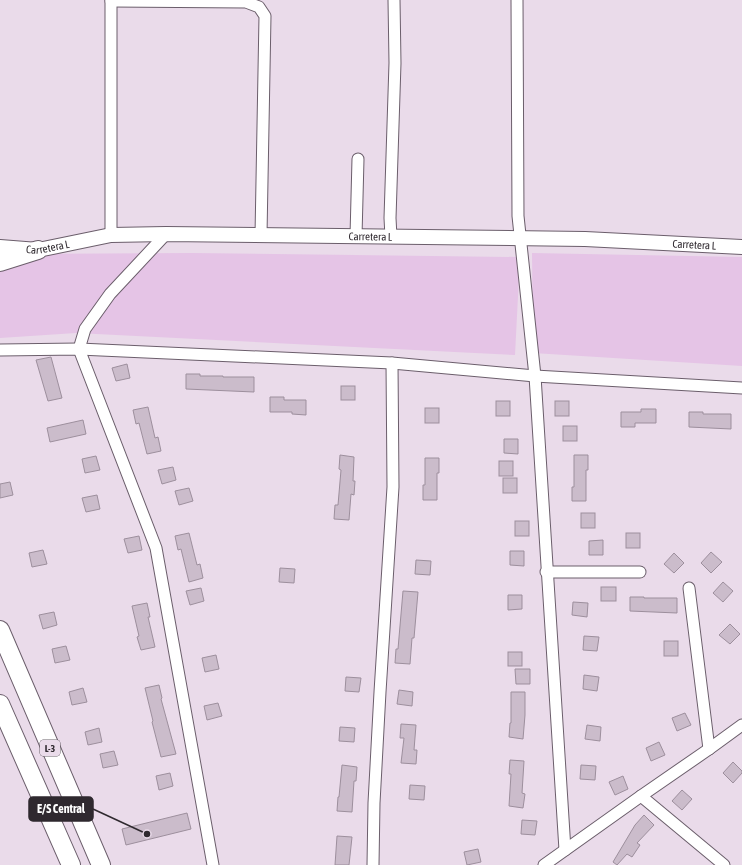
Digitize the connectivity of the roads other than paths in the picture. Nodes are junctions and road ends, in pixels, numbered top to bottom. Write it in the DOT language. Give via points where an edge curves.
graph roads {
  1 [pos="111,0"];
  2 [pos="394,0"];
  3 [pos="517,0"];
  4 [pos="358,159"];
  5 [pos="166,234"];
  6 [pos="111,235"];
  7 [pos="261,235"];
  8 [pos="356,236"];
  9 [pos="391,237"];
  10 [pos="520,238"];
  11 [pos="0,247"];
  12 [pos="742,247"];
  13 [pos="38,250"];
  14 [pos="0,262"];
  15 [pos="80,349"];
  16 [pos="0,350"];
  17 [pos="392,363"];
  18 [pos="535,376"];
  19 [pos="742,388"];
  20 [pos="546,572"];
  21 [pos="640,572"];
  22 [pos="689,588"];
  23 [pos="0,630"];
  24 [pos="0,704"];
  25 [pos="740,728"];
  26 [pos="709,750"];
  27 [pos="641,796"];
  28 [pos="565,850"];
  29 [pos="71,865"];
  30 [pos="101,865"];
  31 [pos="213,865"];
  32 [pos="373,865"];
  33 [pos="546,865"];
  34 [pos="724,865"];
  1 -- 6 [label="street"];
  1 -- 7 [label="street" via="246,2 259,7 265,16"];
  2 -- 9 [label="street"];
  3 -- 10 [label="street" via="517,199"];
  4 -- 8 [label="street"];
  5 -- 6 [label="street, Carretera L"];
  5 -- 7 [label="street, Carretera L"];
  5 -- 15 [label="street" via="110,294 86,329"];
  6 -- 13 [label="street, Carretera L"];
  7 -- 8 [label="street, Carretera L"];
  8 -- 9 [label="street, Carretera L"];
  9 -- 10 [label="street, Carretera L"];
  10 -- 12 [label="street, Carretera L"];
  10 -- 18 [label="street"];
  11 -- 13 [label="street, Carretera L"];
  13 -- 14 [label="main road"];
  15 -- 16 [label="street"];
  15 -- 17 [label="street"];
  15 -- 31 [label="street" via="156,548"];
  17 -- 18 [label="street"];
  17 -- 32 [label="street" via="393,487 374,803"];
  18 -- 19 [label="street"];
  18 -- 20 [label="street"];
  20 -- 21 [label="street"];
  20 -- 28 [label="street"];
  22 -- 26 [label="street"];
  23 -- 30 [label="main road, L-3"];
  24 -- 29 [label="main road, L-3"];
  25 -- 26 [label="street"];
  26 -- 27 [label="street"];
  27 -- 28 [label="street"];
  27 -- 34 [label="street"];
  28 -- 33 [label="street"];
}
